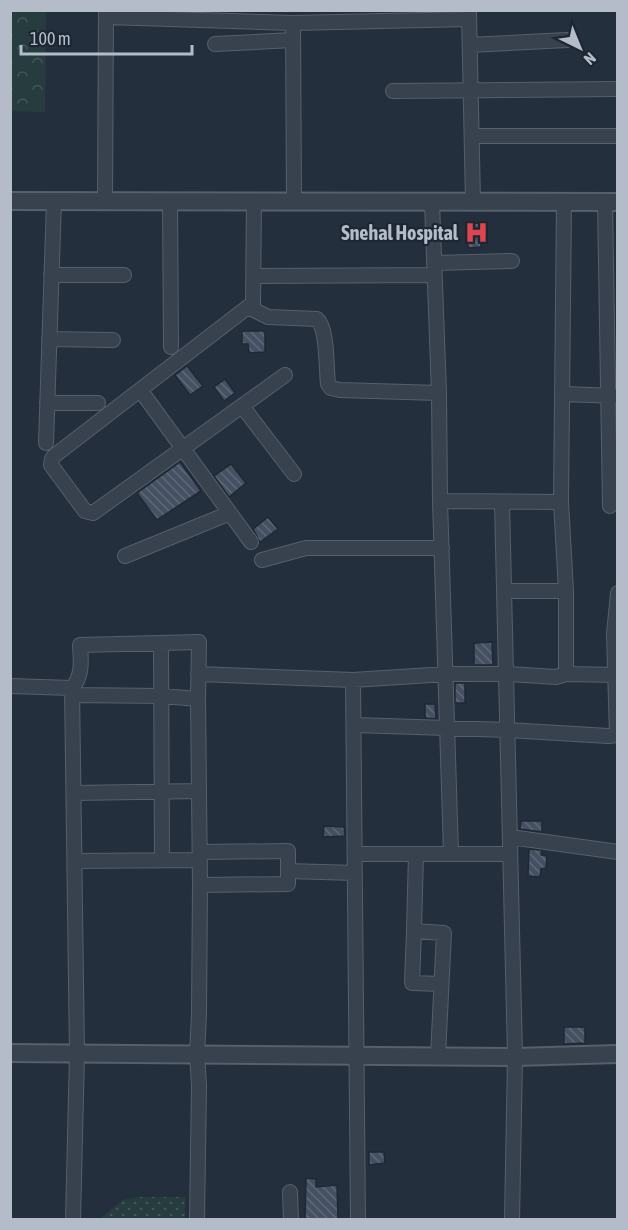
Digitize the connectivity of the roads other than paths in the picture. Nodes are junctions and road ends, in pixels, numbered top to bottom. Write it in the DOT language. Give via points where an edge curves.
graph roads {
  1 [pos="106,14"];
  2 [pos="469,15"];
  3 [pos="293,23"];
  4 [pos="293,40"];
  5 [pos="567,40"];
  6 [pos="215,44"];
  7 [pos="470,45"];
  8 [pos="618,89"];
  9 [pos="471,90"];
  10 [pos="393,91"];
  11 [pos="472,136"];
  12 [pos="618,136"];
  13 [pos="10,201"];
  14 [pos="54,201"];
  15 [pos="105,201"];
  16 [pos="170,201"];
  17 [pos="254,201"];
  18 [pos="294,201"];
  19 [pos="432,202"];
  20 [pos="473,202"];
  21 [pos="564,202"];
  22 [pos="611,202"];
  23 [pos="512,261"];
  24 [pos="434,269"];
  25 [pos="51,275"];
  26 [pos="124,275"];
  27 [pos="255,276"];
  28 [pos="250,308"];
  29 [pos="49,339"];
  30 [pos="113,340"];
  31 [pos="171,347"];
  32 [pos="285,375"];
  33 [pos="141,391"];
  34 [pos="439,393"];
  35 [pos="563,394"];
  36 [pos="613,396"];
  37 [pos="47,403"];
  38 [pos="99,403"];
  39 [pos="242,406"];
  40 [pos="46,443"];
  41 [pos="183,449"];
  42 [pos="294,474"];
  43 [pos="440,501"];
  44 [pos="502,502"];
  45 [pos="561,502"];
  46 [pos="610,506"];
  47 [pos="230,513"];
  48 [pos="251,542"];
  49 [pos="442,548"];
  50 [pos="125,556"];
  51 [pos="262,560"];
  52 [pos="505,591"];
  53 [pos="566,591"];
  54 [pos="618,593"];
  55 [pos="161,643"];
  56 [pos="198,674"];
  57 [pos="446,674"];
  58 [pos="566,674"];
  59 [pos="506,675"];
  60 [pos="617,675"];
  61 [pos="354,680"];
  62 [pos="10,686"];
  63 [pos="72,692"];
  64 [pos="162,696"];
  65 [pos="198,699"];
  66 [pos="355,725"];
  67 [pos="447,727"];
  68 [pos="508,730"];
  69 [pos="617,735"];
  70 [pos="162,790"];
  71 [pos="199,791"];
  72 [pos="74,793"];
  73 [pos="510,837"];
  74 [pos="618,852"];
  75 [pos="451,853"];
  76 [pos="355,854"];
  77 [pos="416,854"];
  78 [pos="510,854"];
  79 [pos="200,856"];
  80 [pos="162,860"];
  81 [pos="75,861"];
  82 [pos="288,872"];
  83 [pos="355,873"];
  84 [pos="200,885"];
  85 [pos="414,931"];
  86 [pos="441,984"];
  87 [pos="10,1053"];
  88 [pos="77,1054"];
  89 [pos="618,1054"];
  90 [pos="197,1055"];
  91 [pos="357,1056"];
  92 [pos="438,1056"];
  93 [pos="515,1058"];
  94 [pos="290,1192"];
  95 [pos="73,1220"];
  96 [pos="197,1220"];
  97 [pos="291,1220"];
  98 [pos="358,1220"];
  99 [pos="512,1220"];
  1 -- 3 [label="street"];
  1 -- 15 [label="street"];
  2 -- 3 [label="street"];
  2 -- 7 [label="street"];
  3 -- 4 [label="street"];
  4 -- 6 [label="street"];
  4 -- 18 [label="street"];
  5 -- 7 [label="street"];
  7 -- 9 [label="street"];
  8 -- 9 [label="street"];
  9 -- 10 [label="street"];
  9 -- 11 [label="street"];
  11 -- 12 [label="street"];
  11 -- 20 [label="street"];
  13 -- 14 [label="street"];
  14 -- 15 [label="street"];
  14 -- 25 [label="street"];
  15 -- 16 [label="street"];
  16 -- 17 [label="street"];
  16 -- 31 [label="street"];
  17 -- 18 [label="street"];
  17 -- 27 [label="street"];
  18 -- 19 [label="street"];
  19 -- 20 [label="street"];
  19 -- 24 [label="street"];
  20 -- 21 [label="street"];
  21 -- 22 [label="street"];
  21 -- 35 [label="street"];
  22 -- 36 [label="street"];
  23 -- 24 [label="street"];
  24 -- 27 [label="street"];
  24 -- 34 [label="street"];
  25 -- 26 [label="street"];
  25 -- 29 [label="street"];
  27 -- 28 [label="street"];
  28 -- 33 [label="street"];
  28 -- 34 [label="street" via="268,316 321,322 328,384 332,388"];
  29 -- 30 [label="street"];
  29 -- 37 [label="street"];
  32 -- 39 [label="street"];
  33 -- 41 [label="street"];
  33 -- 41 [label="street" via="54,456 53,467 85,511 93,513"];
  34 -- 43 [label="street"];
  35 -- 36 [label="street"];
  35 -- 45 [label="street"];
  36 -- 46 [label="street"];
  37 -- 38 [label="street"];
  37 -- 40 [label="street"];
  39 -- 41 [label="street"];
  39 -- 42 [label="street"];
  41 -- 47 [label="street"];
  43 -- 44 [label="street"];
  43 -- 49 [label="street"];
  44 -- 45 [label="street"];
  44 -- 52 [label="street"];
  45 -- 53 [label="street"];
  47 -- 48 [label="street"];
  47 -- 50 [label="street"];
  49 -- 51 [label="street" via="306,548"];
  49 -- 57 [label="street"];
  52 -- 53 [label="street"];
  52 -- 59 [label="street"];
  53 -- 58 [label="street"];
  54 -- 60 [label="street" via="614,634"];
  55 -- 56 [label="street" via="199,642"];
  55 -- 63 [label="street" via="80,645 82,663"];
  55 -- 64 [label="street"];
  56 -- 61 [label="street"];
  56 -- 65 [label="street"];
  57 -- 59 [label="street"];
  57 -- 61 [label="street"];
  57 -- 67 [label="street"];
  58 -- 59 [label="street"];
  58 -- 60 [label="street"];
  59 -- 68 [label="street"];
  60 -- 69 [label="street"];
  61 -- 66 [label="street"];
  62 -- 63 [label="street"];
  63 -- 64 [label="street"];
  63 -- 72 [label="street"];
  64 -- 65 [label="street"];
  64 -- 70 [label="street"];
  65 -- 71 [label="street"];
  66 -- 67 [label="street"];
  66 -- 76 [label="street"];
  67 -- 68 [label="street"];
  67 -- 75 [label="street"];
  68 -- 69 [label="street"];
  68 -- 73 [label="street"];
  70 -- 71 [label="street"];
  70 -- 72 [label="street"];
  70 -- 80 [label="street"];
  71 -- 79 [label="street"];
  72 -- 81 [label="street"];
  73 -- 74 [label="street"];
  73 -- 78 [label="street"];
  75 -- 77 [label="street"];
  75 -- 78 [label="street"];
  76 -- 77 [label="street"];
  76 -- 83 [label="street"];
  77 -- 85 [label="street"];
  78 -- 93 [label="street"];
  79 -- 80 [label="street"];
  79 -- 82 [label="street" via="288,851"];
  79 -- 84 [label="street"];
  80 -- 81 [label="street"];
  81 -- 88 [label="street"];
  82 -- 83 [label="street"];
  82 -- 84 [label="street" via="288,884"];
  83 -- 91 [label="street"];
  84 -- 90 [label="street"];
  85 -- 86 [label="street" via="412,983"];
  85 -- 86 [label="street" via="444,933"];
  86 -- 92 [label="street"];
  87 -- 88 [label="street"];
  88 -- 90 [label="street"];
  88 -- 95 [label="street"];
  89 -- 93 [label="street"];
  90 -- 91 [label="street"];
  90 -- 96 [label="street"];
  91 -- 92 [label="street"];
  91 -- 98 [label="street"];
  92 -- 93 [label="street"];
  93 -- 99 [label="street"];
  94 -- 97 [label="street"];
}
